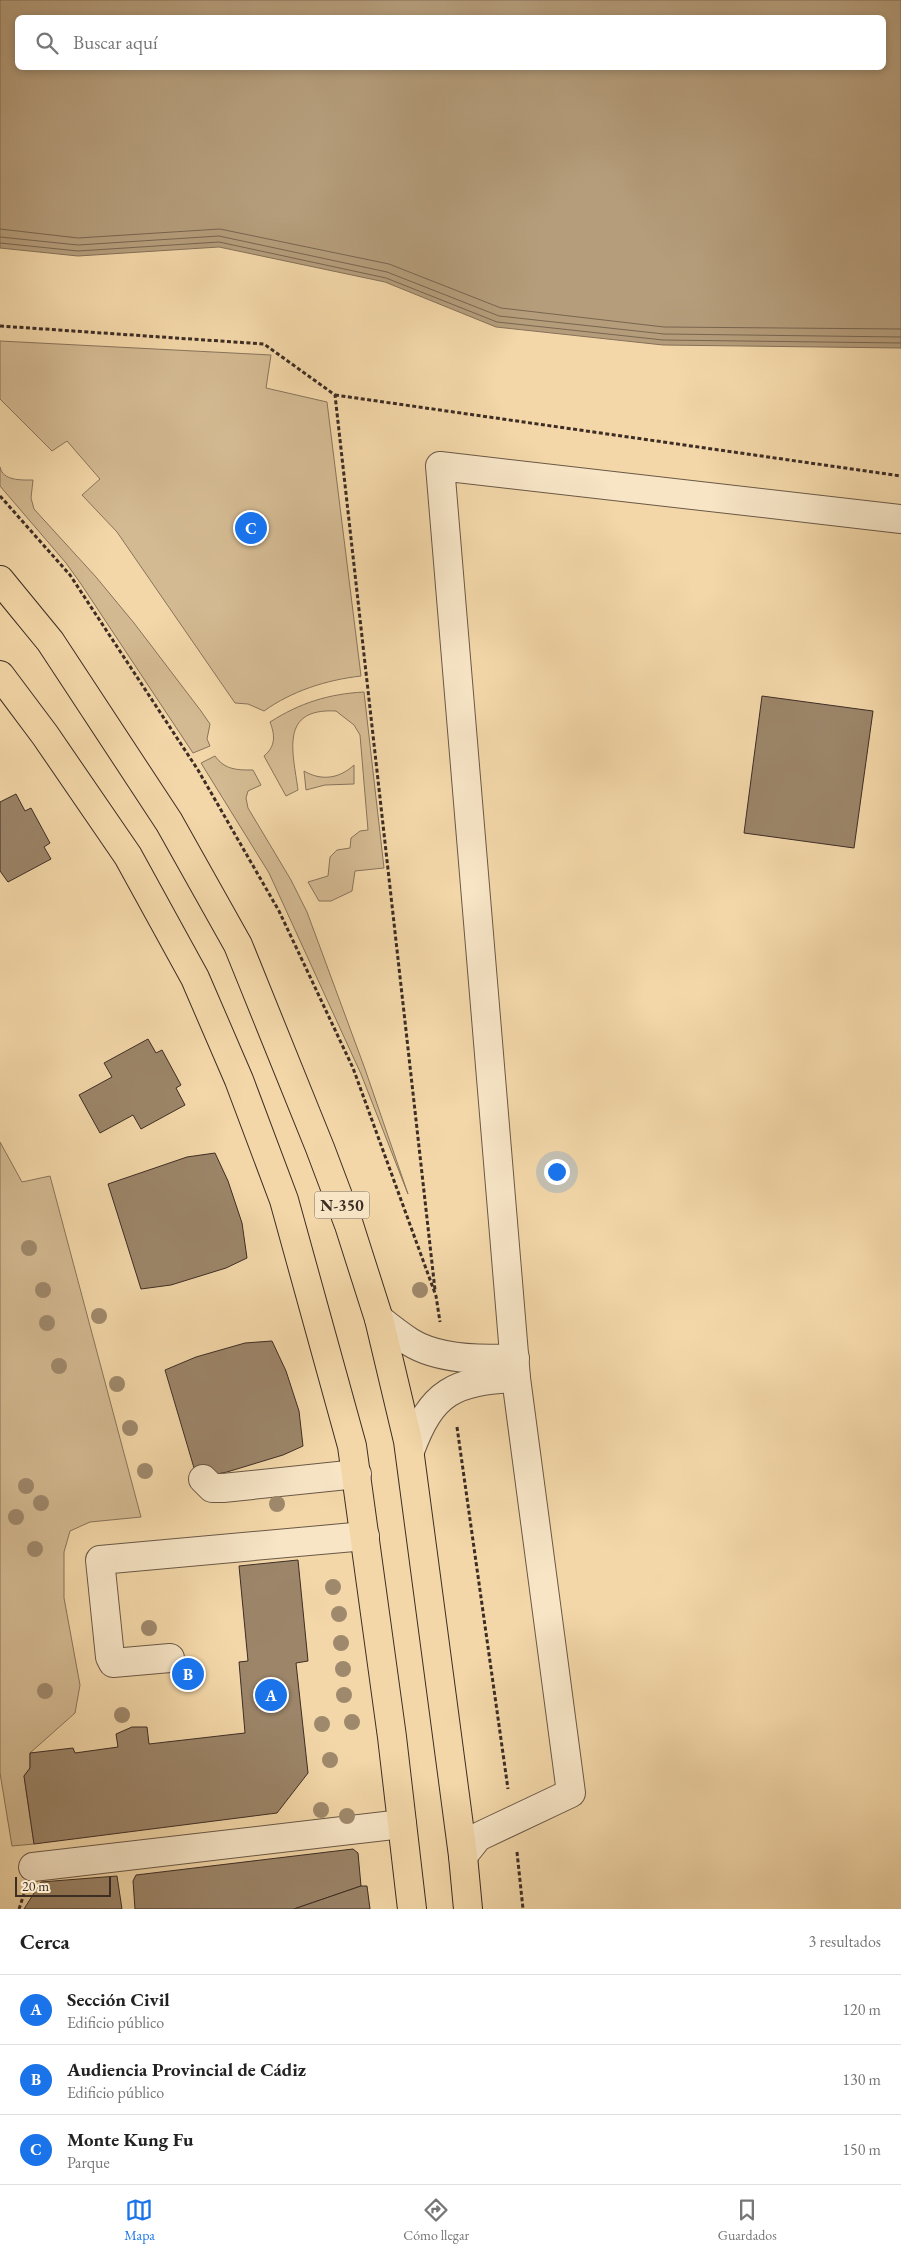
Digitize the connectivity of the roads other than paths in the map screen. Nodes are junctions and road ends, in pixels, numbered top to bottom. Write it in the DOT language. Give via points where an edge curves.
graph roads {
  1 [pos="901,518"];
  2 [pos="0,580"];
  3 [pos="0,675"];
  4 [pos="379,1319"];
  5 [pos="516,1368"];
  6 [pos="410,1451"];
  7 [pos="357,1474"];
  8 [pos="204,1479"];
  9 [pos="365,1536"];
  10 [pos="170,1658"];
  11 [pos="402,1824"];
  12 [pos="463,1856"];
  13 [pos="33,1867"];
  14 [pos="412,1909"];
  15 [pos="468,1909"];
  1 -- 5 [label="street" via="440,466"];
  2 -- 4 [label="highway, N-350" via="50,641 169,822 238,945 324,1157"];
  3 -- 7 [label="highway, N-350" via="128,856 195,978 239,1080 284,1200"];
  4 -- 5 [label="street" via="411,1343 446,1355"];
  4 -- 6 [label="highway, N-350"];
  5 -- 6 [label="street" via="452,1390 438,1400 420,1424"];
  5 -- 12 [label="street" via="571,1794 478,1837"];
  6 -- 12 [label="highway, N-350"];
  7 -- 8 [label="street" via="223,1488 212,1488"];
  7 -- 9 [label="highway, N-350"];
  9 -- 10 [label="street" via="100,1560 113,1663"];
  9 -- 11 [label="highway, N-350"];
  11 -- 13 [label="street"];
  11 -- 14 [label="highway, N-350"];
  12 -- 15 [label="highway, N-350"];
}
